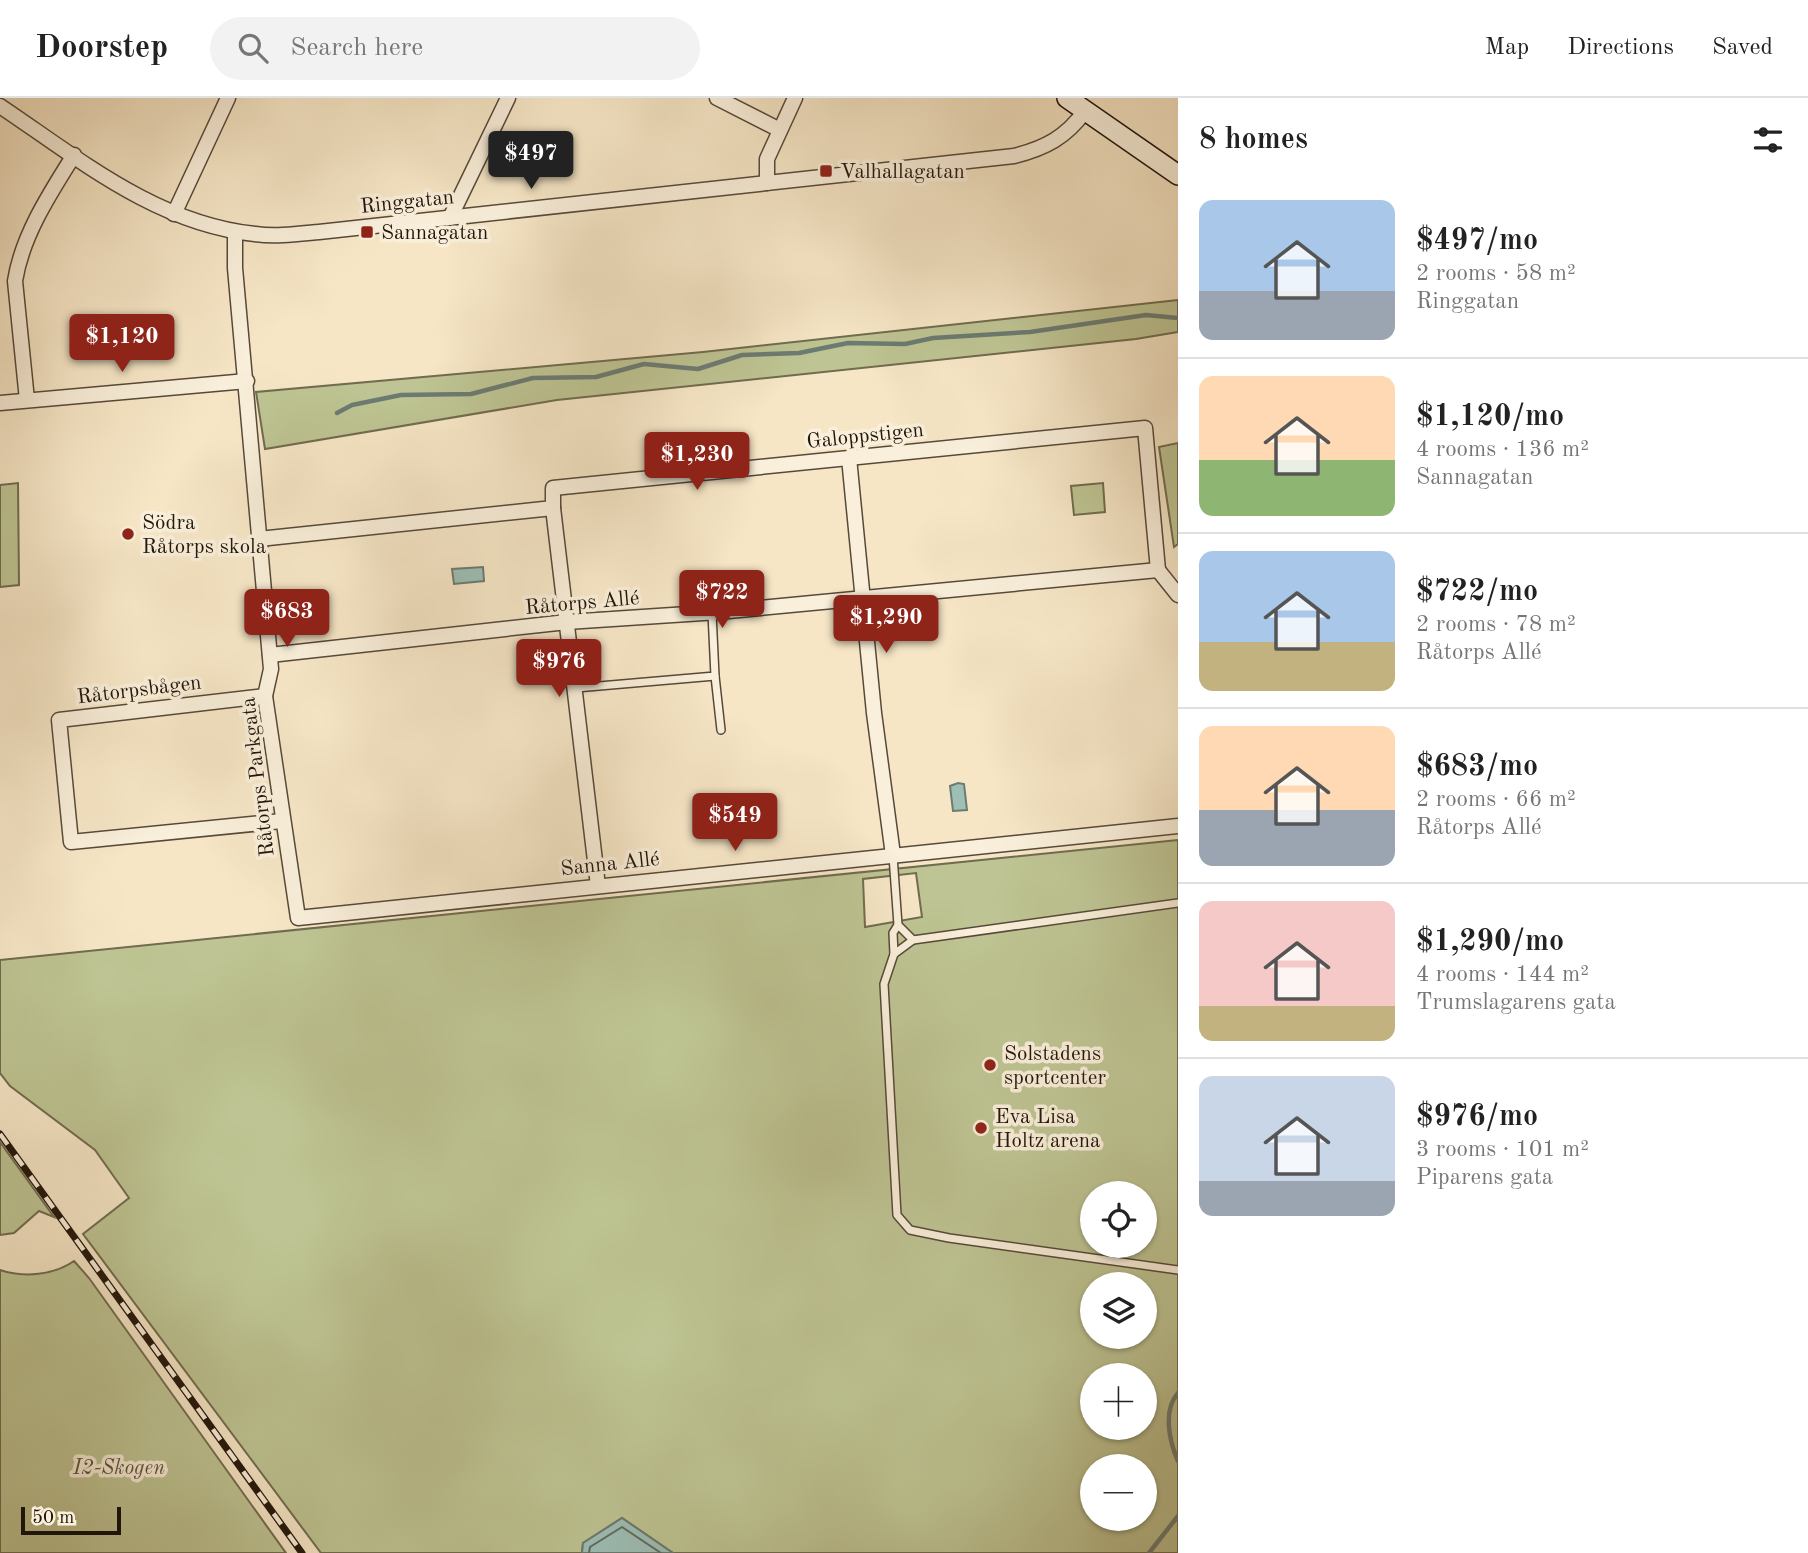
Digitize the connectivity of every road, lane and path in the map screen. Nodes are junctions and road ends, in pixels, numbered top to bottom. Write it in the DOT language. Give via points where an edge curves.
graph roads {
  1 [pos="228,98"];
  2 [pos="508,98"];
  3 [pos="717,98"];
  4 [pos="795,98"];
  5 [pos="1067,98"];
  6 [pos="0,106"];
  7 [pos="1085,111"];
  8 [pos="780,130"];
  9 [pos="74,156"];
  10 [pos="1178,175"];
  11 [pos="767,183"];
  12 [pos="174,214"];
  13 [pos="450,218"];
  14 [pos="234,232"];
  15 [pos="247,381"];
  16 [pos="27,400"];
  17 [pos="0,403"];
  18 [pos="849,458"];
  19 [pos="553,508"];
  20 [pos="259,539"];
  21 [pos="1158,570"];
  22 [pos="1178,595"];
  23 [pos="862,597"];
  24 [pos="712,613"];
  25 [pos="567,622"];
  26 [pos="270,655"];
  27 [pos="715,676"];
  28 [pos="576,688"];
  29 [pos="265,696"];
  30 [pos="721,730"];
  31 [pos="282,821"];
  32 [pos="1178,826"];
  33 [pos="893,855"];
  34 [pos="598,886"];
  35 [pos="1178,903"];
  36 [pos="298,918"];
  37 [pos="898,925"];
  38 [pos="914,940"];
  39 [pos="894,954"];
  40 [pos="1178,1270"];
  1 -- 12 [label="street"];
  2 -- 13 [label="street"];
  3 -- 8 [label="street"];
  4 -- 8 [label="street"];
  5 -- 7 [label="street"];
  6 -- 9 [label="street, Ringgatan"];
  7 -- 10 [label="street"];
  7 -- 11 [label="street, Ringgatan" via="1062,137 1024,153"];
  8 -- 11 [label="street" via="767,159"];
  9 -- 12 [label="street, Ringgatan"];
  9 -- 16 [label="street" via="37,220 17,268"];
  11 -- 13 [label="street, Ringgatan"];
  12 -- 14 [label="street, Ringgatan"];
  13 -- 14 [label="street, Ringgatan" via="295,234"];
  14 -- 15 [label="street"];
  15 -- 16 [label="street"];
  15 -- 20 [label="street, Råtorps Parkgata"];
  16 -- 17 [label="street"];
  18 -- 19 [label="street, Galoppstigen" via="553,488"];
  18 -- 21 [label="street, Galoppstigen" via="1145,428"];
  18 -- 23 [label="street"];
  19 -- 20 [label="street"];
  19 -- 25 [label="street"];
  20 -- 26 [label="street, Råtorps Parkgata"];
  21 -- 22 [label="street"];
  21 -- 23 [label="street, Råtorps Allé"];
  23 -- 24 [label="street, Råtorps Allé"];
  23 -- 33 [label="street"];
  24 -- 25 [label="street, Råtorps Allé"];
  24 -- 27 [label="lane"];
  25 -- 26 [label="street, Råtorps Allé"];
  25 -- 28 [label="street"];
  26 -- 29 [label="street, Råtorps Parkgata"];
  27 -- 28 [label="lane"];
  27 -- 30 [label="lane"];
  28 -- 34 [label="street"];
  29 -- 31 [label="street, Råtorps Parkgata"];
  29 -- 31 [label="street, Råtorpsbågen" via="59,720 71,842"];
  31 -- 36 [label="street, Råtorps Parkgata"];
  32 -- 33 [label="street, Sanna Allé"];
  33 -- 34 [label="street, Sanna Allé"];
  33 -- 37 [label="lane"];
  34 -- 36 [label="street, Sanna Allé"];
  35 -- 38 [label="lane"];
  37 -- 38 [label="lane"];
  37 -- 39 [label="lane" via="892,933"];
  38 -- 39 [label="lane"];
  39 -- 40 [label="lane" via="884,985 897,1215 911,1230 948,1238"];
}
